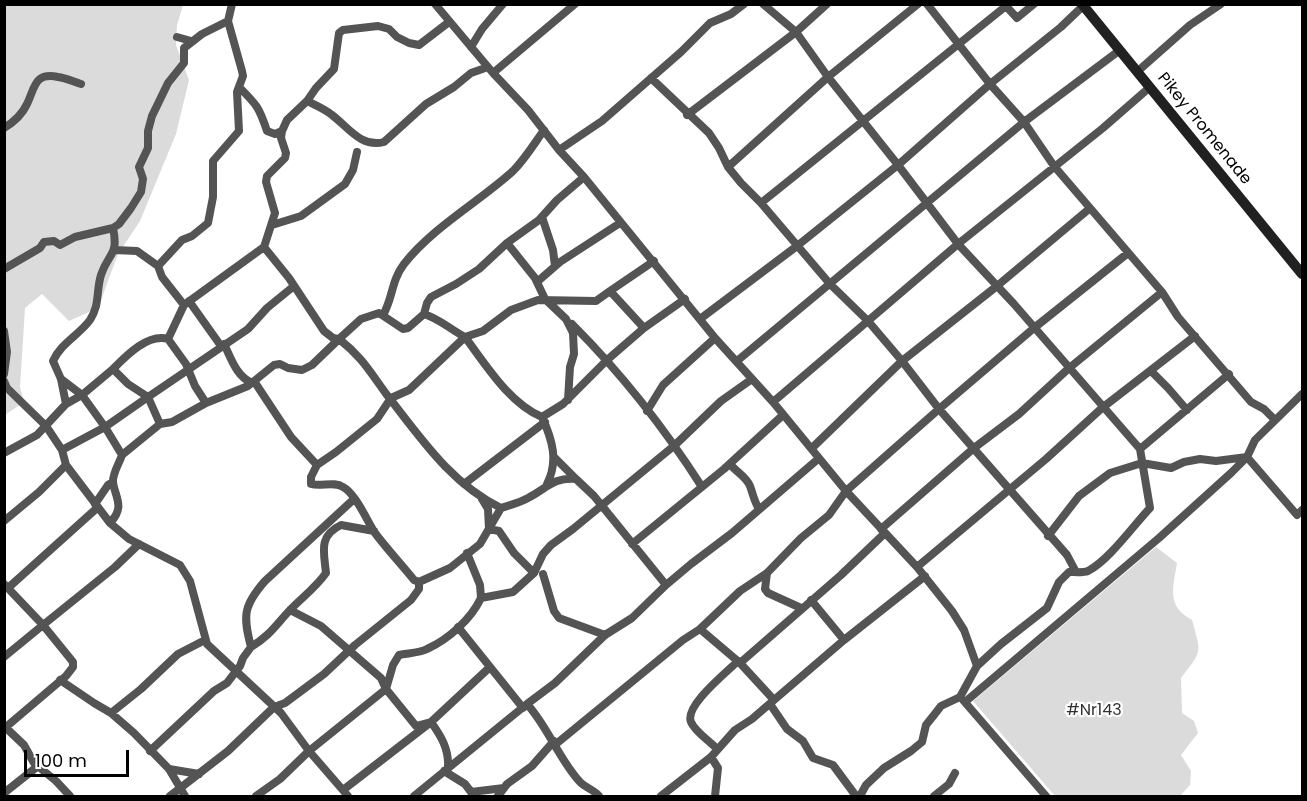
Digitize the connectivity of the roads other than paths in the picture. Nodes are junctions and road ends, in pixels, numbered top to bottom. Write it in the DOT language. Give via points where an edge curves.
graph roads {
  1 [pos="232,4"];
  2 [pos="435,4"];
  3 [pos="503,4"];
  4 [pos="575,4"];
  5 [pos="744,4"];
  6 [pos="763,4"];
  7 [pos="827,4"];
  8 [pos="918,4"];
  9 [pos="927,4"];
  10 [pos="1034,4"];
  11 [pos="1221,4"];
  12 [pos="1083,5"];
  13 [pos="228,21"];
  14 [pos="449,22"];
  15 [pos="796,32"];
  16 [pos="177,37"];
  17 [pos="191,41"];
  18 [pos="959,44"];
  19 [pos="471,47"];
  20 [pos="1120,50"];
  21 [pos="490,70"];
  22 [pos="1138,71"];
  23 [pos="828,77"];
  24 [pos="651,78"];
  25 [pos="81,84"];
  26 [pos="990,84"];
  27 [pos="239,87"];
  28 [pos="1150,87"];
  29 [pos="307,101"];
  30 [pos="687,114"];
  31 [pos="863,122"];
  32 [pos="1024,122"];
  33 [pos="4,128"];
  34 [pos="544,130"];
  35 [pos="282,131"];
  36 [pos="559,150"];
  37 [pos="357,152"];
  38 [pos="898,165"];
  39 [pos="1054,166"];
  40 [pos="728,167"];
  41 [pos="584,177"];
  42 [pos="927,202"];
  43 [pos="761,203"];
  44 [pos="1089,209"];
  45 [pos="542,217"];
  46 [pos="621,223"];
  47 [pos="272,225"];
  48 [pos="113,228"];
  49 [pos="507,243"];
  50 [pos="958,244"];
  51 [pos="797,246"];
  52 [pos="264,247"];
  53 [pos="114,250"];
  54 [pos="1128,254"];
  55 [pos="654,261"];
  56 [pos="158,266"];
  57 [pos="555,266"];
  58 [pos="4,269"];
  59 [pos="1302,274"];
  60 [pos="537,282"];
  61 [pos="830,284"];
  62 [pos="294,286"];
  63 [pos="997,286"];
  64 [pos="610,291"];
  65 [pos="1162,292"];
  66 [pos="545,299"];
  67 [pos="685,300"];
  68 [pos="187,303"];
  69 [pos="424,314"];
  70 [pos="383,315"];
  71 [pos="700,318"];
  72 [pos="566,319"];
  73 [pos="868,321"];
  74 [pos="644,328"];
  75 [pos="1034,328"];
  76 [pos="4,331"];
  77 [pos="1195,336"];
  78 [pos="465,337"];
  79 [pos="715,338"];
  80 [pos="168,339"];
  81 [pos="339,339"];
  82 [pos="223,345"];
  83 [pos="608,360"];
  84 [pos="737,361"];
  85 [pos="902,361"];
  86 [pos="188,368"];
  87 [pos="113,369"];
  88 [pos="1068,369"];
  89 [pos="1151,372"];
  90 [pos="4,374"];
  91 [pos="1229,374"];
  92 [pos="61,379"];
  93 [pos="752,379"];
  94 [pos="4,381"];
  95 [pos="253,382"];
  96 [pos="1302,394"];
  97 [pos="82,395"];
  98 [pos="148,397"];
  99 [pos="391,398"];
  100 [pos="568,400"];
  101 [pos="773,402"];
  102 [pos="66,404"];
  103 [pos="206,404"];
  104 [pos="1102,408"];
  105 [pos="939,409"];
  106 [pos="1187,410"];
  107 [pos="647,411"];
  108 [pos="783,415"];
  109 [pos="543,420"];
  110 [pos="1275,420"];
  111 [pos="160,424"];
  112 [pos="46,426"];
  113 [pos="105,427"];
  114 [pos="675,445"];
  115 [pos="812,448"];
  116 [pos="974,448"];
  117 [pos="1140,449"];
  118 [pos="62,450"];
  119 [pos="4,453"];
  120 [pos="122,455"];
  121 [pos="554,457"];
  122 [pos="1247,457"];
  123 [pos="818,459"];
  124 [pos="1142,462"];
  125 [pos="730,464"];
  126 [pos="66,465"];
  127 [pos="317,465"];
  128 [pos="576,479"];
  129 [pos="113,482"];
  130 [pos="464,484"];
  131 [pos="547,484"];
  132 [pos="702,487"];
  133 [pos="1008,490"];
  134 [pos="846,491"];
  135 [pos="354,499"];
  136 [pos="482,499"];
  137 [pos="601,504"];
  138 [pos="96,506"];
  139 [pos="501,508"];
  140 [pos="759,509"];
  141 [pos="1300,515"];
  142 [pos="4,521"];
  143 [pos="110,523"];
  144 [pos="489,529"];
  145 [pos="374,531"];
  146 [pos="883,531"];
  147 [pos="1048,536"];
  148 [pos="139,544"];
  149 [pos="632,544"];
  150 [pos="468,553"];
  151 [pos="917,567"];
  152 [pos="1076,572"];
  153 [pos="768,573"];
  154 [pos="539,574"];
  155 [pos="925,576"];
  156 [pos="420,582"];
  157 [pos="750,583"];
  158 [pos="666,585"];
  159 [pos="6,586"];
  160 [pos="768,593"];
  161 [pos="481,598"];
  162 [pos="812,600"];
  163 [pos="801,608"];
  164 [pos="290,610"];
  165 [pos="43,625"];
  166 [pos="458,627"];
  167 [pos="700,629"];
  168 [pos="605,635"];
  169 [pos="205,640"];
  170 [pos="844,640"];
  171 [pos="250,647"];
  172 [pos="350,650"];
  173 [pos="4,657"];
  174 [pos="739,662"];
  175 [pos="977,666"];
  176 [pos="490,667"];
  177 [pos="237,670"];
  178 [pos="60,680"];
  179 [pos="386,689"];
  180 [pos="962,700"];
  181 [pos="772,702"];
  182 [pos="525,706"];
  183 [pos="274,707"];
  184 [pos="111,713"];
  185 [pos="430,722"];
  186 [pos="5,726"];
  187 [pos="555,743"];
  188 [pos="717,749"];
  189 [pos="150,751"];
  190 [pos="309,751"];
  191 [pos="711,757"];
  192 [pos="38,766"];
  193 [pos="169,769"];
  194 [pos="446,769"];
  195 [pos="955,773"];
  196 [pos="199,774"];
  197 [pos="504,788"];
  198 [pos="179,789"];
  199 [pos="4,793"];
  200 [pos="345,794"];
  201 [pos="473,794"];
  202 [pos="70,796"];
  203 [pos="170,796"];
  204 [pos="185,796"];
  205 [pos="256,796"];
  206 [pos="414,796"];
  207 [pos="498,796"];
  208 [pos="599,796"];
  209 [pos="661,796"];
  210 [pos="714,796"];
  211 [pos="858,796"];
  212 [pos="934,796"];
  213 [pos="1046,796"];
  1 -- 13 [label="street"];
  2 -- 14 [label="street"];
  3 -- 19 [label="street"];
  4 -- 21 [label="street"];
  5 -- 24 [label="street" via="710,23"];
  6 -- 15 [label="street"];
  7 -- 15 [label="street"];
  8 -- 23 [label="street"];
  9 -- 18 [label="street"];
  10 -- 18 [label="street" via="1017,18 1006,6"];
  11 -- 22 [label="street" via="1190,25"];
  12 -- 20 [label="street, Pikey Promenade"];
  12 -- 26 [label="street"];
  13 -- 17 [label="street"];
  13 -- 27 [label="street" via="243,71"];
  14 -- 19 [label="street"];
  14 -- 29 [label="street" via="419,45 409,44 378,26 343,30 338,37 334,69"];
  15 -- 23 [label="street"];
  15 -- 30 [label="street"];
  16 -- 17 [label="street"];
  17 -- 48 [label="street" via="184,48 183,63 162,94 149,124 148,148 139,167 143,179 141,192"];
  18 -- 26 [label="street"];
  18 -- 31 [label="street"];
  19 -- 21 [label="street"];
  20 -- 22 [label="street, Pikey Promenade"];
  20 -- 32 [label="street"];
  21 -- 29 [label="street" via="471,73 426,104 384,142 357,137 332,115"];
  21 -- 34 [label="street"];
  22 -- 28 [label="street, Pikey Promenade"];
  23 -- 31 [label="street"];
  23 -- 40 [label="street"];
  24 -- 30 [label="street"];
  24 -- 36 [label="street" via="602,121"];
  25 -- 33 [label="street" via="56,76 41,78 15,122"];
  26 -- 32 [label="street"];
  26 -- 38 [label="street"];
  27 -- 35 [label="street" via="256,103 267,131"];
  27 -- 56 [label="street" via="239,131 213,161 208,223 182,240"];
  28 -- 39 [label="street"];
  28 -- 59 [label="street, Pikey Promenade"];
  29 -- 35 [label="street" via="287,120"];
  30 -- 40 [label="street" via="709,133"];
  31 -- 38 [label="street"];
  31 -- 43 [label="street"];
  32 -- 39 [label="street"];
  32 -- 42 [label="street"];
  34 -- 36 [label="street"];
  34 -- 70 [label="street" via="514,170 406,261 394,281"];
  35 -- 47 [label="street" via="285,158 271,170 266,182 275,213"];
  36 -- 41 [label="street"];
  37 -- 47 [label="street" via="345,184 302,216"];
  38 -- 42 [label="street"];
  38 -- 51 [label="street"];
  39 -- 44 [label="street"];
  39 -- 50 [label="street"];
  40 -- 43 [label="street"];
  41 -- 45 [label="street"];
  41 -- 46 [label="street"];
  42 -- 50 [label="street"];
  42 -- 61 [label="street"];
  43 -- 51 [label="street"];
  44 -- 54 [label="street"];
  44 -- 63 [label="street"];
  45 -- 49 [label="street"];
  45 -- 57 [label="street"];
  46 -- 55 [label="street"];
  46 -- 57 [label="street"];
  47 -- 52 [label="street"];
  48 -- 53 [label="street"];
  48 -- 58 [label="street" via="75,237 60,245 44,242"];
  49 -- 60 [label="street"];
  49 -- 69 [label="street" via="473,273 431,297"];
  50 -- 63 [label="street"];
  50 -- 73 [label="street"];
  51 -- 61 [label="street"];
  51 -- 71 [label="street"];
  52 -- 62 [label="street"];
  52 -- 68 [label="street"];
  53 -- 56 [label="street" via="134,249"];
  53 -- 92 [label="street" via="101,273 96,308 90,320 53,361"];
  54 -- 65 [label="street"];
  54 -- 75 [label="street"];
  55 -- 64 [label="street"];
  55 -- 67 [label="street"];
  56 -- 68 [label="street" via="162,277"];
  57 -- 60 [label="street"];
  60 -- 66 [label="street"];
  61 -- 73 [label="street"];
  61 -- 84 [label="street"];
  62 -- 81 [label="street" via="324,331"];
  62 -- 82 [label="street" via="252,326"];
  63 -- 75 [label="street"];
  63 -- 85 [label="street"];
  64 -- 66 [label="street" via="596,301"];
  64 -- 74 [label="street"];
  65 -- 77 [label="street"];
  65 -- 88 [label="street"];
  66 -- 72 [label="street"];
  66 -- 78 [label="street" via="511,310 483,331"];
  67 -- 71 [label="street"];
  67 -- 74 [label="street"];
  68 -- 80 [label="street"];
  68 -- 82 [label="street"];
  69 -- 70 [label="street" via="403,329"];
  69 -- 78 [label="street"];
  70 -- 81 [label="street" via="376,313 361,319"];
  71 -- 79 [label="street"];
  72 -- 83 [label="street"];
  72 -- 100 [label="street" via="574,347"];
  73 -- 85 [label="street"];
  73 -- 101 [label="street"];
  74 -- 83 [label="street"];
  75 -- 88 [label="street"];
  75 -- 105 [label="street"];
  76 -- 90 [label="street"];
  77 -- 89 [label="street"];
  77 -- 91 [label="street"];
  78 -- 99 [label="street" via="409,390"];
  78 -- 109 [label="street" via="508,391"];
  79 -- 84 [label="street"];
  79 -- 107 [label="street" via="663,385"];
  80 -- 86 [label="street"];
  80 -- 87 [label="street" via="163,337 140,345"];
  81 -- 95 [label="street" via="302,370 274,364"];
  81 -- 99 [label="street" via="362,359"];
  82 -- 86 [label="street"];
  82 -- 95 [label="street" via="245,380"];
  83 -- 100 [label="street"];
  83 -- 107 [label="street"];
  84 -- 93 [label="street"];
  85 -- 105 [label="street"];
  85 -- 115 [label="street"];
  86 -- 98 [label="street"];
  86 -- 103 [label="street"];
  87 -- 97 [label="street"];
  87 -- 98 [label="street"];
  88 -- 104 [label="street"];
  88 -- 116 [label="street"];
  89 -- 104 [label="street"];
  89 -- 106 [label="street"];
  91 -- 106 [label="street"];
  91 -- 110 [label="street" via="1251,402"];
  92 -- 97 [label="street"];
  92 -- 102 [label="street"];
  93 -- 101 [label="street"];
  93 -- 114 [label="street" via="721,400"];
  94 -- 112 [label="street"];
  95 -- 103 [label="street"];
  95 -- 127 [label="street" via="291,437"];
  96 -- 110 [label="street"];
  97 -- 102 [label="street"];
  97 -- 113 [label="street"];
  98 -- 111 [label="street"];
  98 -- 113 [label="street"];
  99 -- 127 [label="street" via="377,419"];
  99 -- 130 [label="street" via="428,450"];
  100 -- 109 [label="street"];
  101 -- 108 [label="street"];
  102 -- 112 [label="street"];
  103 -- 111 [label="street"];
  104 -- 117 [label="street"];
  104 -- 133 [label="street"];
  105 -- 116 [label="street"];
  105 -- 134 [label="street"];
  106 -- 117 [label="street"];
  107 -- 114 [label="street"];
  108 -- 115 [label="street"];
  108 -- 125 [label="street"];
  109 -- 121 [label="street" via="551,436"];
  109 -- 130 [label="street"];
  110 -- 122 [label="street" via="1255,440"];
  111 -- 120 [label="street"];
  112 -- 118 [label="street"];
  112 -- 119 [label="street"];
  113 -- 118 [label="street"];
  113 -- 120 [label="street"];
  114 -- 132 [label="street"];
  114 -- 137 [label="street"];
  115 -- 123 [label="street"];
  116 -- 133 [label="street"];
  116 -- 146 [label="street"];
  117 -- 124 [label="street"];
  118 -- 126 [label="street"];
  120 -- 129 [label="street"];
  121 -- 128 [label="street"];
  121 -- 131 [label="street"];
  122 -- 124 [label="street" via="1200,459 1171,468"];
  122 -- 141 [label="street"];
  122 -- 180 [label="street" via="1159,538"];
  123 -- 134 [label="street"];
  123 -- 140 [label="street"];
  124 -- 147 [label="street" via="1110,473 1079,496"];
  124 -- 152 [label="street" via="1149,508 1103,558 1087,572"];
  125 -- 132 [label="street"];
  125 -- 140 [label="street" via="750,486"];
  126 -- 138 [label="street"];
  126 -- 142 [label="street"];
  127 -- 135 [label="street" via="311,484 343,487"];
  128 -- 131 [label="street"];
  128 -- 137 [label="street"];
  129 -- 138 [label="street"];
  129 -- 143 [label="street" via="119,499"];
  130 -- 136 [label="street"];
  131 -- 139 [label="street" via="527,499"];
  132 -- 149 [label="street"];
  133 -- 147 [label="street"];
  133 -- 151 [label="street"];
  134 -- 146 [label="street"];
  134 -- 153 [label="street" via="839,505"];
  135 -- 145 [label="street"];
  135 -- 171 [label="street" via="253,595 245,621"];
  136 -- 139 [label="street"];
  136 -- 144 [label="street" via="488,509"];
  137 -- 149 [label="street"];
  137 -- 154 [label="street" via="551,545 543,555"];
  138 -- 143 [label="street"];
  138 -- 159 [label="street"];
  139 -- 144 [label="street"];
  140 -- 158 [label="street"];
  143 -- 148 [label="street"];
  144 -- 150 [label="street" via="480,544"];
  144 -- 154 [label="street" via="500,531 514,553"];
  145 -- 156 [label="street" via="414,580"];
  145 -- 164 [label="street" via="341,525 327,534 323,546 326,573"];
  146 -- 151 [label="street"];
  146 -- 162 [label="street"];
  147 -- 152 [label="street" via="1067,555"];
  148 -- 165 [label="street"];
  148 -- 169 [label="street" via="180,564 190,580"];
  149 -- 158 [label="street"];
  150 -- 156 [label="street" via="443,573"];
  150 -- 161 [label="street"];
  151 -- 155 [label="street"];
  152 -- 175 [label="street" via="1069,572 1059,582 1047,608"];
  153 -- 157 [label="street"];
  153 -- 160 [label="street"];
  154 -- 161 [label="street" via="513,592"];
  154 -- 168 [label="street" via="559,618"];
  155 -- 170 [label="street"];
  155 -- 175 [label="street" via="964,630"];
  156 -- 172 [label="street" via="411,600"];
  157 -- 160 [label="street"];
  157 -- 167 [label="street"];
  158 -- 168 [label="street" via="632,618"];
  159 -- 165 [label="street"];
  160 -- 163 [label="street"];
  161 -- 166 [label="street"];
  162 -- 163 [label="street"];
  162 -- 170 [label="street"];
  163 -- 174 [label="street"];
  164 -- 171 [label="street" via="271,633"];
  164 -- 172 [label="street" via="321,626"];
  165 -- 173 [label="street"];
  165 -- 178 [label="street" via="73,662"];
  166 -- 176 [label="street"];
  166 -- 179 [label="street" via="425,651 399,655"];
  167 -- 174 [label="street"];
  167 -- 187 [label="street"];
  168 -- 182 [label="street"];
  169 -- 177 [label="street"];
  169 -- 184 [label="street" via="178,654"];
  170 -- 181 [label="street"];
  171 -- 177 [label="street"];
  172 -- 179 [label="street" via="381,678"];
  172 -- 183 [label="street" via="300,694"];
  174 -- 181 [label="street"];
  174 -- 188 [label="street" via="702,696 690,717 691,724"];
  175 -- 180 [label="street"];
  176 -- 182 [label="street"];
  176 -- 185 [label="street"];
  177 -- 183 [label="street"];
  177 -- 189 [label="street" via="228,683 214,690"];
  178 -- 184 [label="street"];
  178 -- 186 [label="street"];
  179 -- 185 [label="street" via="416,726"];
  179 -- 190 [label="street"];
  180 -- 211 [label="street" via="941,706 926,725 922,742 884,768"];
  180 -- 213 [label="street"];
  181 -- 188 [label="street"];
  181 -- 211 [label="street" via="787,729 803,741 813,758 833,765"];
  182 -- 187 [label="street" via="538,716"];
  182 -- 194 [label="street"];
  183 -- 190 [label="street"];
  183 -- 196 [label="street"];
  184 -- 189 [label="street"];
  185 -- 194 [label="street" via="444,742 449,757"];
  185 -- 200 [label="street"];
  186 -- 192 [label="street"];
  187 -- 197 [label="street"];
  187 -- 208 [label="street" via="581,783"];
  188 -- 191 [label="street"];
  189 -- 193 [label="street"];
  190 -- 200 [label="street"];
  190 -- 205 [label="street"];
  191 -- 209 [label="street"];
  191 -- 210 [label="street" via="718,768"];
  192 -- 199 [label="street"];
  192 -- 202 [label="street"];
  193 -- 196 [label="street"];
  193 -- 198 [label="street"];
  194 -- 201 [label="street"];
  194 -- 206 [label="street"];
  195 -- 212 [label="street"];
  196 -- 198 [label="street"];
  197 -- 201 [label="street"];
  197 -- 207 [label="street"];
  198 -- 203 [label="street"];
  198 -- 204 [label="street"];
}
